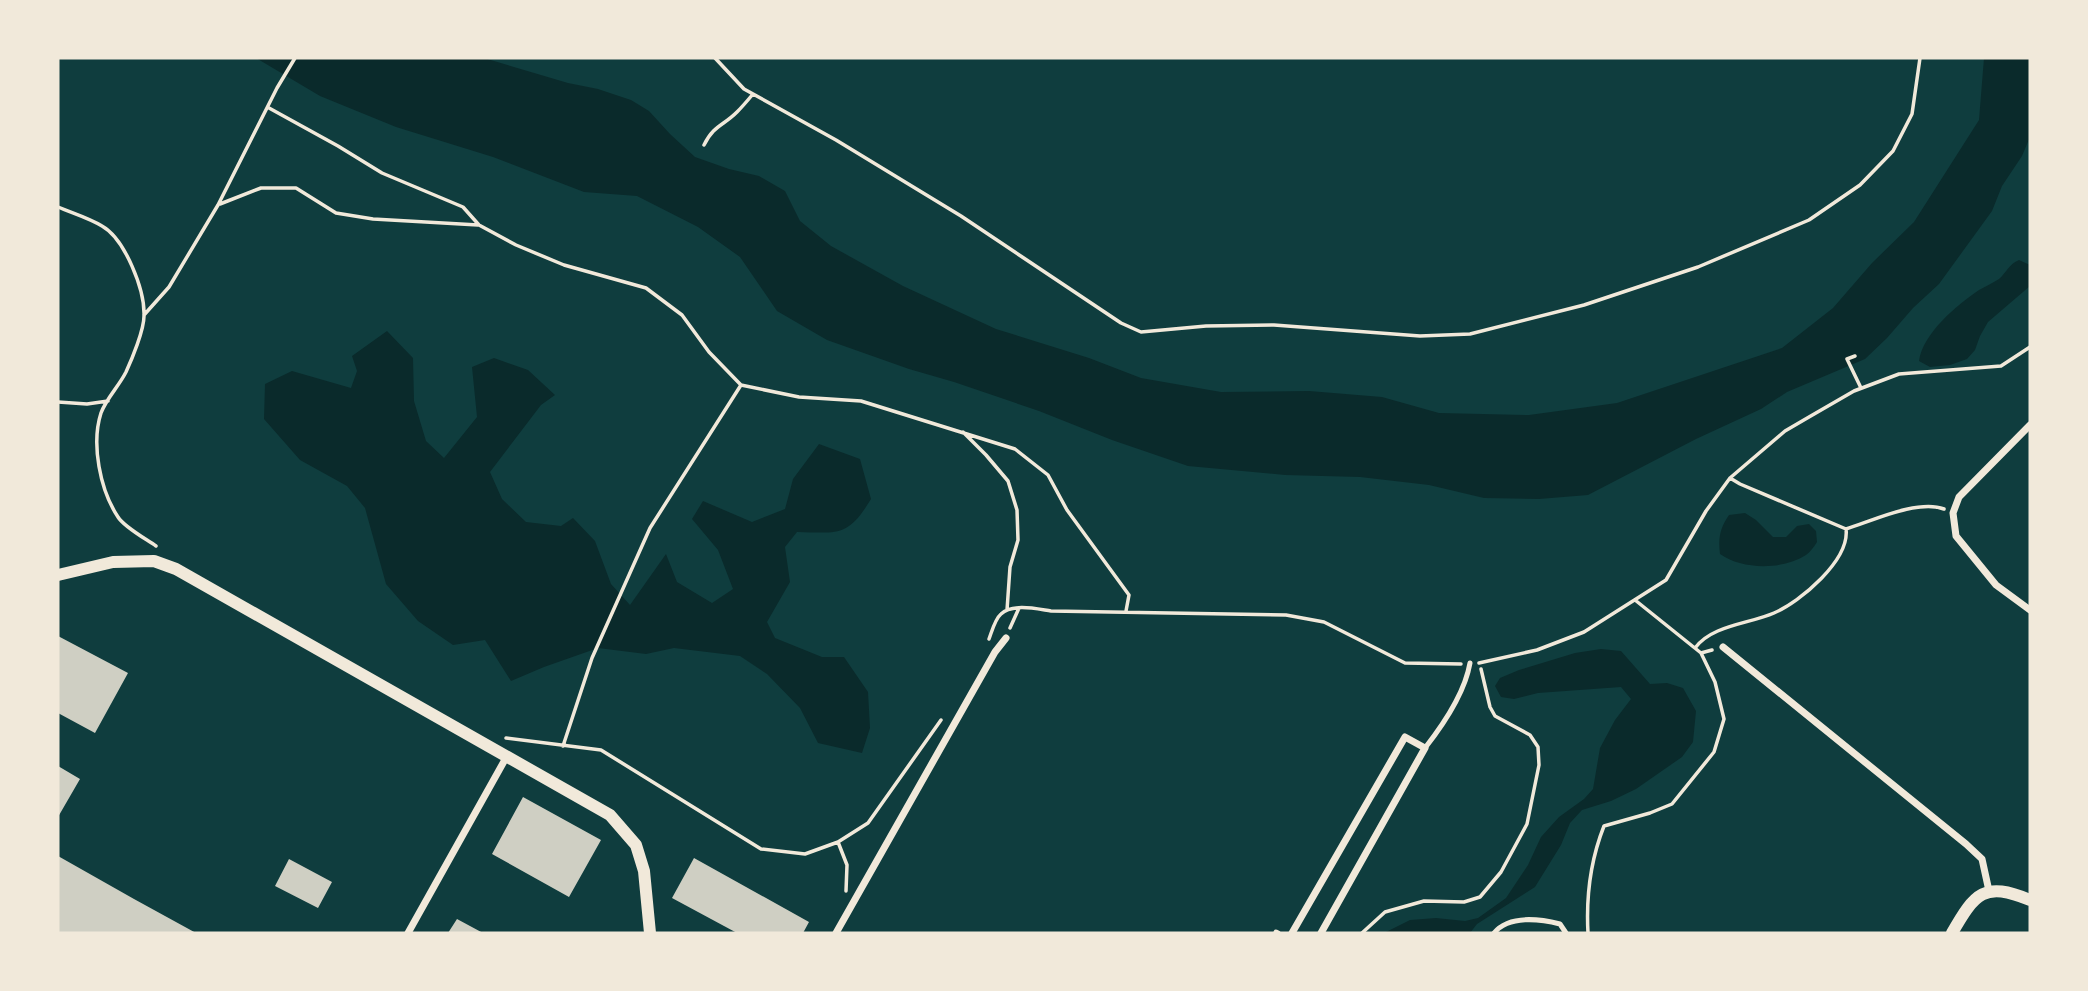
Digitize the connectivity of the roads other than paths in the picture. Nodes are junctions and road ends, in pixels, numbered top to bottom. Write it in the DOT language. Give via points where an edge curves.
graph roads {
  1 [pos="2030,425"];
  2 [pos="58,575"];
  3 [pos="2030,610"];
  4 [pos="1006,638"];
  5 [pos="1723,647"];
  6 [pos="1470,663"];
  7 [pos="1425,748"];
  8 [pos="507,756"];
  9 [pos="1989,891"];
  10 [pos="2030,900"];
  11 [pos="408,933"];
  12 [pos="650,933"];
  13 [pos="836,933"];
  14 [pos="1292,933"];
  15 [pos="1321,933"];
  16 [pos="1494,933"];
  17 [pos="1566,933"];
  18 [pos="1952,933"];
  1 -- 3 [label="street" via="1959,497 1953,513 1956,536 1996,585"];
  2 -- 8 [label="street" via="113,562 154,561 176,569"];
  4 -- 13 [label="street"];
  5 -- 9 [label="street" via="1966,844 1982,859"];
  6 -- 7 [label="lane" via="1440,728"];
  7 -- 14 [label="street" via="1405,737"];
  7 -- 15 [label="street"];
  8 -- 11 [label="street"];
  8 -- 12 [label="street" via="610,815 636,845 644,872"];
  9 -- 10 [label="street" via="2008,891"];
  9 -- 18 [label="street" via="1973,901"];
  16 -- 17 [label="lane" via="1512,923 1538,919 1560,924"];
}
